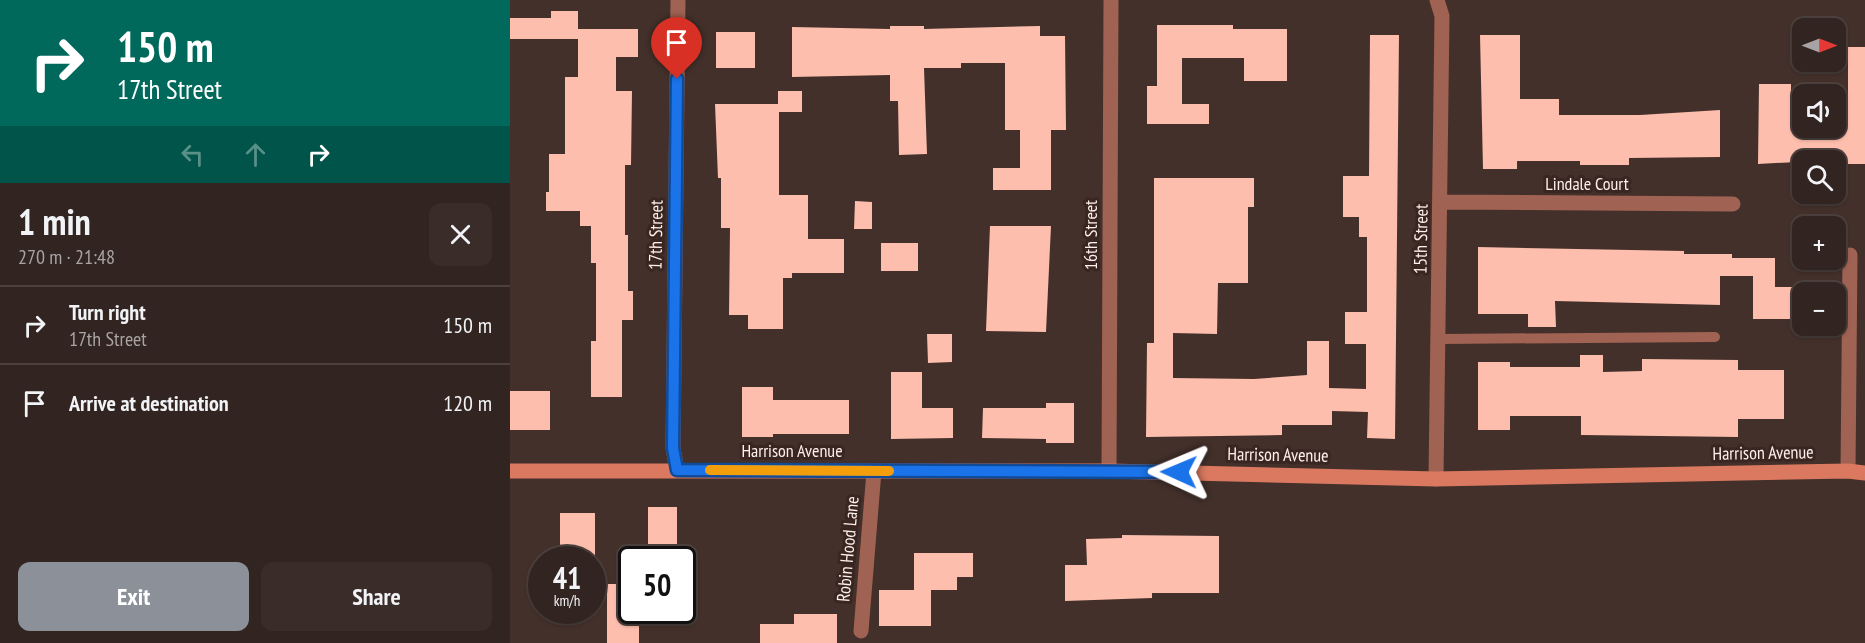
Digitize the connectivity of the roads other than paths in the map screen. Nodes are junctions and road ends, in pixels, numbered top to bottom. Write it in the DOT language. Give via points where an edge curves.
graph roads {
  1 [pos="678,0"];
  2 [pos="1111,0"];
  3 [pos="1437,0"];
  4 [pos="1441,202"];
  5 [pos="1733,204"];
  6 [pos="1850,255"];
  7 [pos="1715,336"];
  8 [pos="1440,339"];
  9 [pos="677,470"];
  10 [pos="510,471"];
  11 [pos="874,471"];
  12 [pos="1109,471"];
  13 [pos="1848,471"];
  14 [pos="1865,473"];
  15 [pos="1436,479"];
  16 [pos="861,631"];
  1 -- 9 [label="street, 17th Street" via="673,448"];
  2 -- 12 [label="street, 16th Street"];
  3 -- 4 [label="street, 15th Street" via="1442,16"];
  4 -- 5 [label="street, Lindale Court"];
  4 -- 8 [label="street, 15th Street"];
  6 -- 13 [label="street"];
  7 -- 8 [label="lane"];
  8 -- 15 [label="street, 15th Street"];
  9 -- 10 [label="main road, Harrison Avenue"];
  9 -- 11 [label="main road, Harrison Avenue"];
  11 -- 12 [label="main road, Harrison Avenue"];
  11 -- 16 [label="street, Robin Hood Lane"];
  12 -- 15 [label="main road, Harrison Avenue"];
  13 -- 14 [label="main road, Harrison Avenue"];
  13 -- 15 [label="main road, Harrison Avenue"];
}
